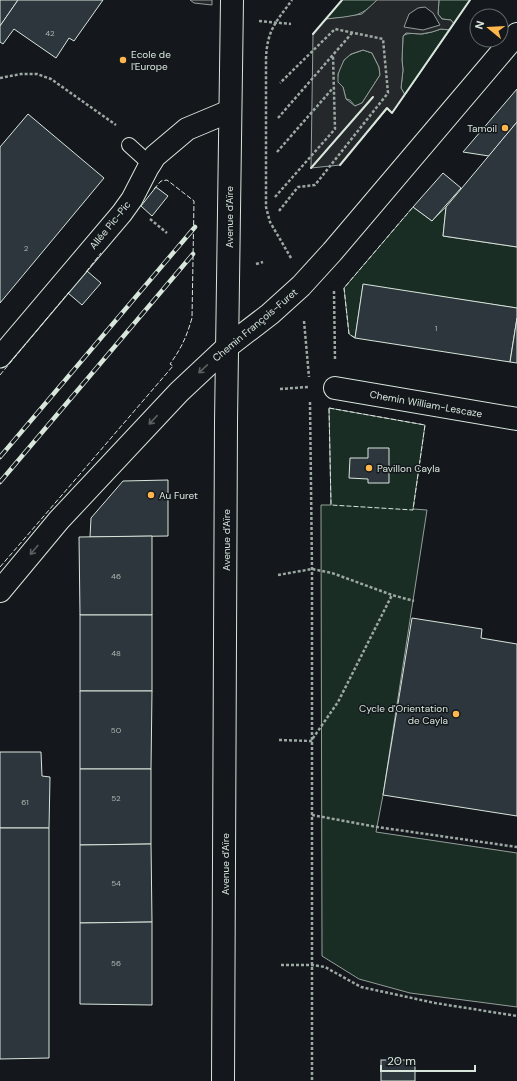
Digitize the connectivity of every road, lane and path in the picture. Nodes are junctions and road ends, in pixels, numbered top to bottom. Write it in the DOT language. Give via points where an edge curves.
graph roads {
  1 [pos="232,0"];
  2 [pos="292,0"];
  3 [pos="353,33"];
  4 [pos="517,34"];
  5 [pos="333,56"];
  6 [pos="0,78"];
  7 [pos="280,83"];
  8 [pos="333,88"];
  9 [pos="230,111"];
  10 [pos="278,118"];
  11 [pos="122,129"];
  12 [pos="129,145"];
  13 [pos="277,152"];
  14 [pos="150,164"];
  15 [pos="275,197"];
  16 [pos="279,211"];
  17 [pos="301,286"];
  18 [pos="334,291"];
  19 [pos="227,347"];
  20 [pos="0,357"];
  21 [pos="310,387"];
  22 [pos="335,388"];
  23 [pos="310,395"];
  24 [pos="517,419"];
  25 [pos="312,569"];
  26 [pos="278,575"];
  27 [pos="0,590"];
  28 [pos="392,595"];
  29 [pos="414,601"];
  30 [pos="279,740"];
  31 [pos="311,741"];
  32 [pos="312,815"];
  33 [pos="517,847"];
  34 [pos="281,965"];
  35 [pos="312,965"];
  36 [pos="517,1016"];
  37 [pos="223,1081"];
  38 [pos="312,1081"];
  1 -- 9 [label="main road, Avenue d'Aïre"];
  2 -- 17 [label="path" via="275,22 266,44 265,197 270,222 294,265"];
  3 -- 5 [label="path"];
  3 -- 7 [label="path" via="335,29"];
  3 -- 16 [label="path" via="383,39 388,94 315,185 298,187"];
  4 -- 17 [label="main road, Chemin François-Furet"];
  5 -- 8 [label="path"];
  5 -- 10 [label="path"];
  6 -- 11 [label="path" via="37,74 51,79"];
  8 -- 13 [label="path"];
  8 -- 15 [label="path" via="335,129"];
  9 -- 14 [label="main road, Allée Pic-Pic" via="187,129 155,156"];
  9 -- 19 [label="main road, Avenue d'Aïre"];
  12 -- 14 [label="lane"];
  14 -- 20 [label="street, Allée Pic-Pic" via="132,199 122,212"];
  17 -- 19 [label="main road, Chemin François-Furet"];
  17 -- 21 [label="path"];
  18 -- 22 [label="path"];
  19 -- 27 [label="main road, Chemin François-Furet, one-way" via="179,392 59,520"];
  19 -- 37 [label="main road, Avenue d'Aïre"];
  22 -- 24 [label="main road, Chemin William-Lescaze"];
  23 -- 25 [label="path"];
  25 -- 26 [label="path"];
  25 -- 28 [label="path" via="332,573"];
  25 -- 31 [label="path"];
  28 -- 29 [label="path"];
  28 -- 31 [label="path" via="338,702"];
  30 -- 31 [label="path"];
  31 -- 32 [label="path"];
  32 -- 33 [label="path"];
  32 -- 35 [label="path"];
  34 -- 35 [label="path"];
  35 -- 36 [label="path" via="325,967 361,987 434,1004"];
  35 -- 38 [label="path"];
}
